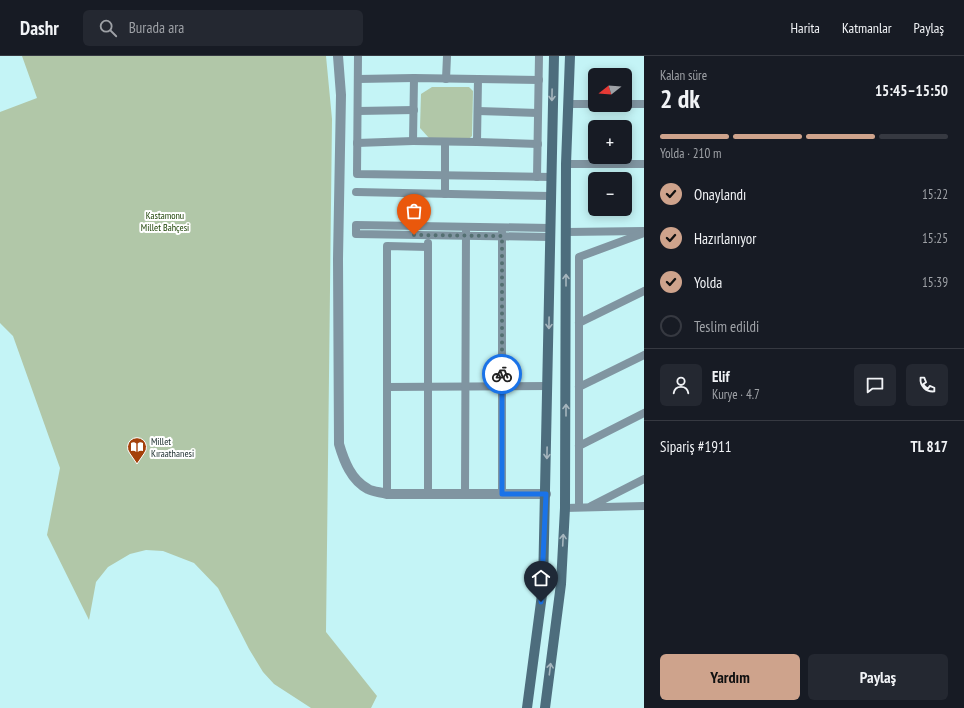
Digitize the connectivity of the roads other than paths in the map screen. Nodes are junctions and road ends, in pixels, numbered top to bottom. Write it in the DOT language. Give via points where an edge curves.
graph roads {
  1 [pos="338,56"];
  2 [pos="358,56"];
  3 [pos="447,56"];
  4 [pos="539,56"];
  5 [pos="554,56"];
  6 [pos="570,56"];
  7 [pos="414,78"];
  8 [pos="446,78"];
  9 [pos="478,79"];
  10 [pos="358,80"];
  11 [pos="539,80"];
  12 [pos="568,104"];
  13 [pos="588,104"];
  14 [pos="632,104"];
  15 [pos="644,104"];
  16 [pos="414,110"];
  17 [pos="478,111"];
  18 [pos="358,112"];
  19 [pos="538,113"];
  20 [pos="413,141"];
  21 [pos="357,142"];
  22 [pos="445,142"];
  23 [pos="477,142"];
  24 [pos="538,144"];
  25 [pos="566,164"];
  26 [pos="644,164"];
  27 [pos="446,176"];
  28 [pos="537,177"];
  29 [pos="551,178"];
  30 [pos="356,192"];
  31 [pos="445,194"];
  32 [pos="550,196"];
  33 [pos="428,226"];
  34 [pos="466,226"];
  35 [pos="502,227"];
  36 [pos="550,232"];
  37 [pos="567,232"];
  38 [pos="644,232"];
  39 [pos="428,235"];
  40 [pos="466,236"];
  41 [pos="502,236"];
  42 [pos="428,247"];
  43 [pos="644,291"];
  44 [pos="579,323"];
  45 [pos="644,355"];
  46 [pos="548,386"];
  47 [pos="387,387"];
  48 [pos="428,387"];
  49 [pos="465,387"];
  50 [pos="502,387"];
  51 [pos="579,387"];
  52 [pos="644,413"];
  53 [pos="579,446"];
  54 [pos="644,479"];
  55 [pos="387,494"];
  56 [pos="428,494"];
  57 [pos="465,494"];
  58 [pos="502,494"];
  59 [pos="546,494"];
  60 [pos="644,506"];
  61 [pos="579,507"];
  62 [pos="588,507"];
  63 [pos="565,508"];
  64 [pos="527,708"];
  65 [pos="545,708"];
  1 -- 55 [label="street" via="341,95 338,259 339,444 350,472 368,489"];
  2 -- 10 [label="street"];
  3 -- 8 [label="street"];
  4 -- 11 [label="street"];
  5 -- 29 [label="main road, one-way"];
  6 -- 12 [label="main road"];
  7 -- 8 [label="street"];
  7 -- 10 [label="street"];
  7 -- 16 [label="street"];
  8 -- 9 [label="street"];
  9 -- 11 [label="street"];
  9 -- 17 [label="street"];
  10 -- 18 [label="street"];
  11 -- 19 [label="street"];
  12 -- 13 [label="street"];
  12 -- 25 [label="main road"];
  14 -- 15 [label="street"];
  16 -- 18 [label="street"];
  16 -- 20 [label="street"];
  17 -- 19 [label="street"];
  17 -- 23 [label="street"];
  18 -- 21 [label="street"];
  19 -- 24 [label="street"];
  20 -- 21 [label="street"];
  20 -- 22 [label="street"];
  21 -- 27 [label="street" via="357,174"];
  22 -- 23 [label="street"];
  22 -- 27 [label="street"];
  23 -- 24 [label="street"];
  24 -- 28 [label="street"];
  25 -- 26 [label="street"];
  25 -- 37 [label="main road"];
  27 -- 28 [label="street"];
  27 -- 31 [label="street"];
  28 -- 29 [label="street"];
  29 -- 32 [label="main road"];
  30 -- 31 [label="street"];
  31 -- 32 [label="street"];
  32 -- 36 [label="main road"];
  33 -- 34 [label="street"];
  33 -- 39 [label="street"];
  33 -- 39 [label="street" via="356,225 356,234"];
  34 -- 35 [label="street"];
  34 -- 40 [label="street"];
  35 -- 36 [label="street"];
  35 -- 41 [label="street"];
  36 -- 41 [label="street"];
  36 -- 46 [label="main road, one-way"];
  37 -- 38 [label="street"];
  63 -- 37 [label="main road, one-way"];
  38 -- 44 [label="street" via="579,257"];
  39 -- 40 [label="street"];
  39 -- 42 [label="street"];
  40 -- 41 [label="street"];
  40 -- 49 [label="street"];
  41 -- 50 [label="street"];
  42 -- 47 [label="street" via="387,246"];
  42 -- 48 [label="street"];
  43 -- 44 [label="street"];
  44 -- 51 [label="street"];
  45 -- 51 [label="street"];
  46 -- 50 [label="street"];
  46 -- 59 [label="main road, one-way"];
  47 -- 48 [label="street"];
  47 -- 55 [label="street"];
  48 -- 49 [label="street"];
  48 -- 56 [label="street"];
  49 -- 50 [label="street"];
  49 -- 57 [label="street"];
  50 -- 58 [label="street"];
  51 -- 53 [label="street"];
  52 -- 53 [label="street"];
  53 -- 61 [label="street"];
  54 -- 62 [label="street"];
  55 -- 56 [label="street"];
  56 -- 57 [label="street"];
  57 -- 58 [label="street"];
  58 -- 59 [label="street"];
  59 -- 64 [label="main road" via="543,587"];
  60 -- 62 [label="street"];
  61 -- 62 [label="street"];
  61 -- 63 [label="street"];
  65 -- 63 [label="main road, one-way" via="561,584"];
}
